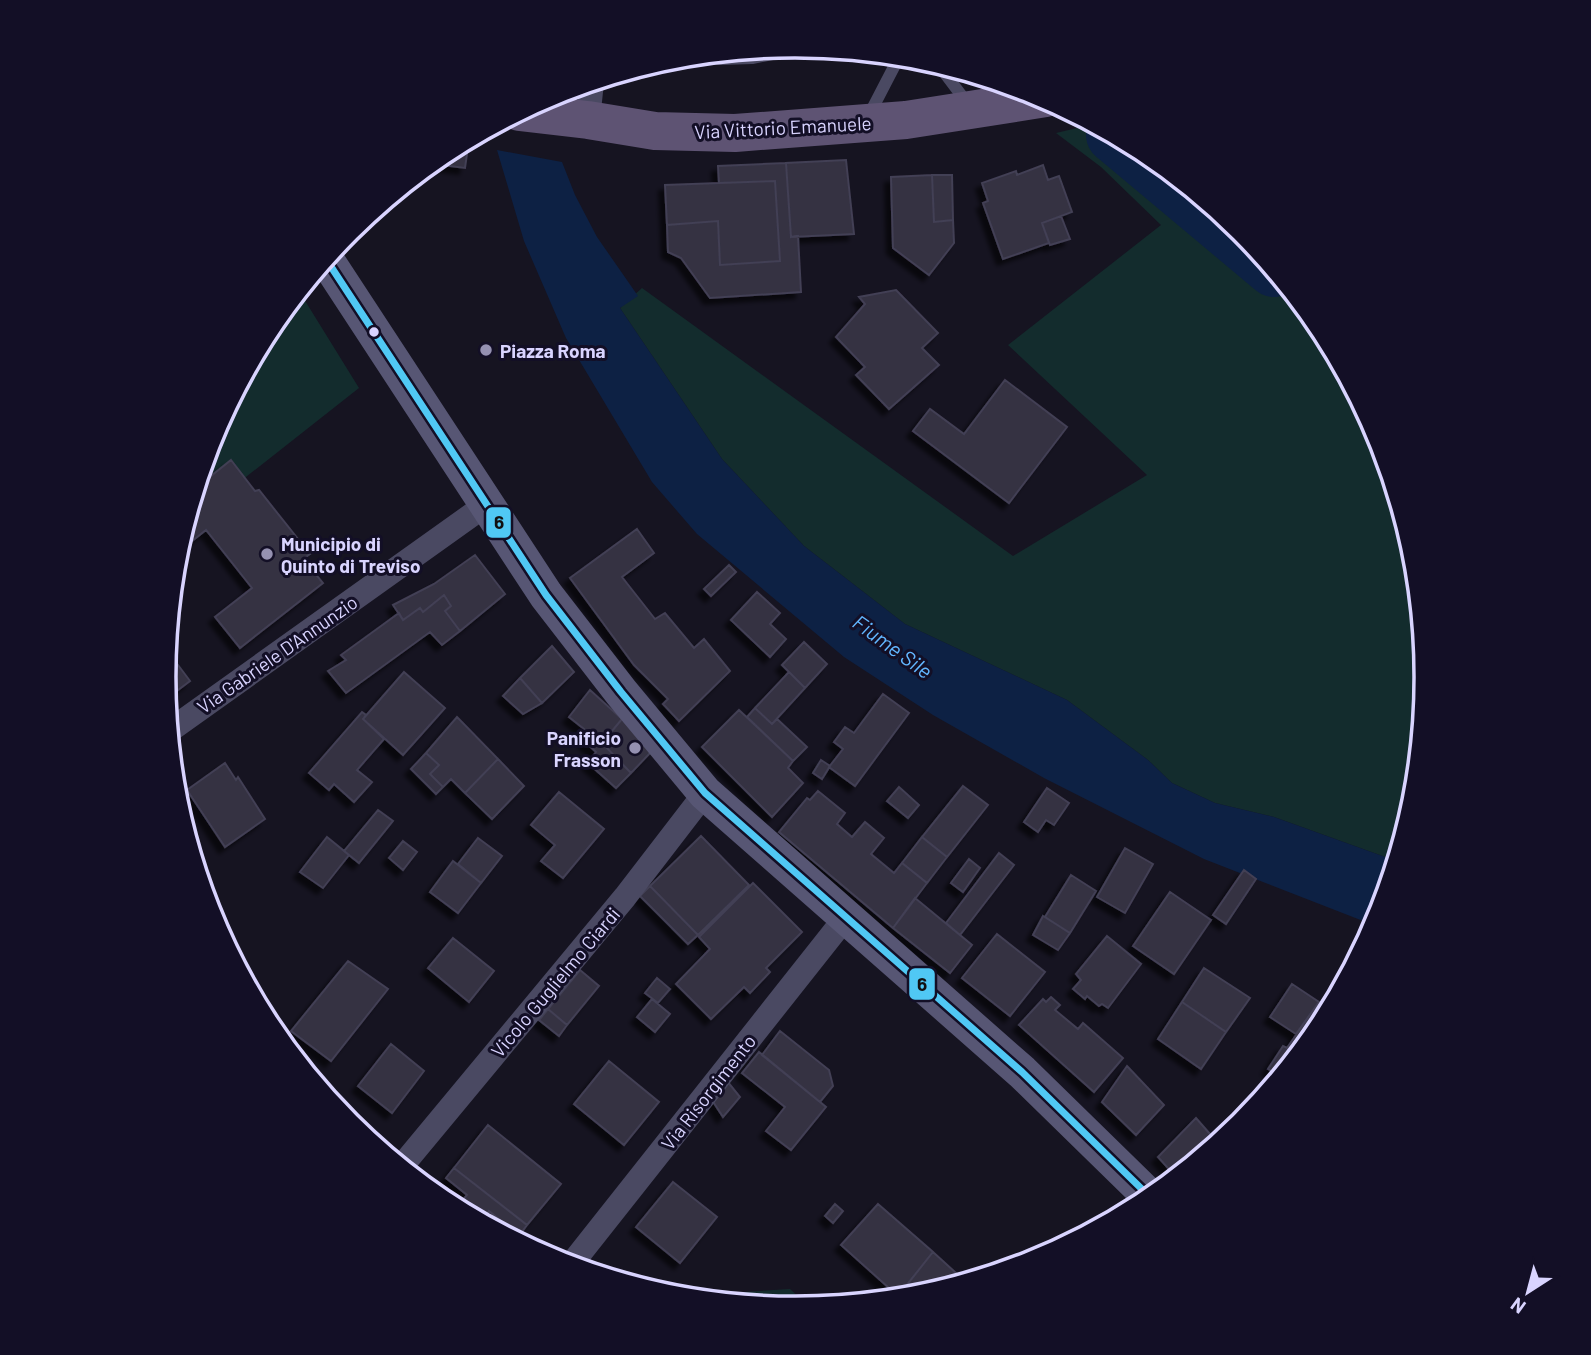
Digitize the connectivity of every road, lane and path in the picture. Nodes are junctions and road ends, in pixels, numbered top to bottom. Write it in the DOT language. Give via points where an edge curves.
graph roads {
  1 [pos="894,66"];
  2 [pos="948,77"];
  3 [pos="591,93"];
  4 [pos="1025,102"];
  5 [pos="973,110"];
  6 [pos="538,114"];
  7 [pos="588,120"];
  8 [pos="865,123"];
  9 [pos="332,267"];
  10 [pos="488,504"];
  11 [pos="178,725"];
  12 [pos="705,793"];
  13 [pos="846,917"];
  14 [pos="407,1160"];
  15 [pos="1143,1191"];
  16 [pos="577,1257"];
  1 -- 8 [label="lane"];
  2 -- 5 [label="lane"];
  3 -- 7 [label="street"];
  4 -- 5 [label="main road, Via Vittorio Emanuele"];
  5 -- 8 [label="main road, Via Vittorio Emanuele"];
  6 -- 7 [label="main road, Via Vittorio Emanuele"];
  7 -- 8 [label="main road, Via Vittorio Emanuele" via="654,131 735,133"];
  9 -- 10 [label="main road"];
  10 -- 11 [label="street, Via Gabriele D'Annunzio"];
  10 -- 12 [label="main road" via="546,595"];
  12 -- 13 [label="main road"];
  12 -- 14 [label="street, Vicolo Guglielmo Ciardi"];
  13 -- 15 [label="main road" via="1023,1072"];
  13 -- 16 [label="street, Via Risorgimento"];
}
